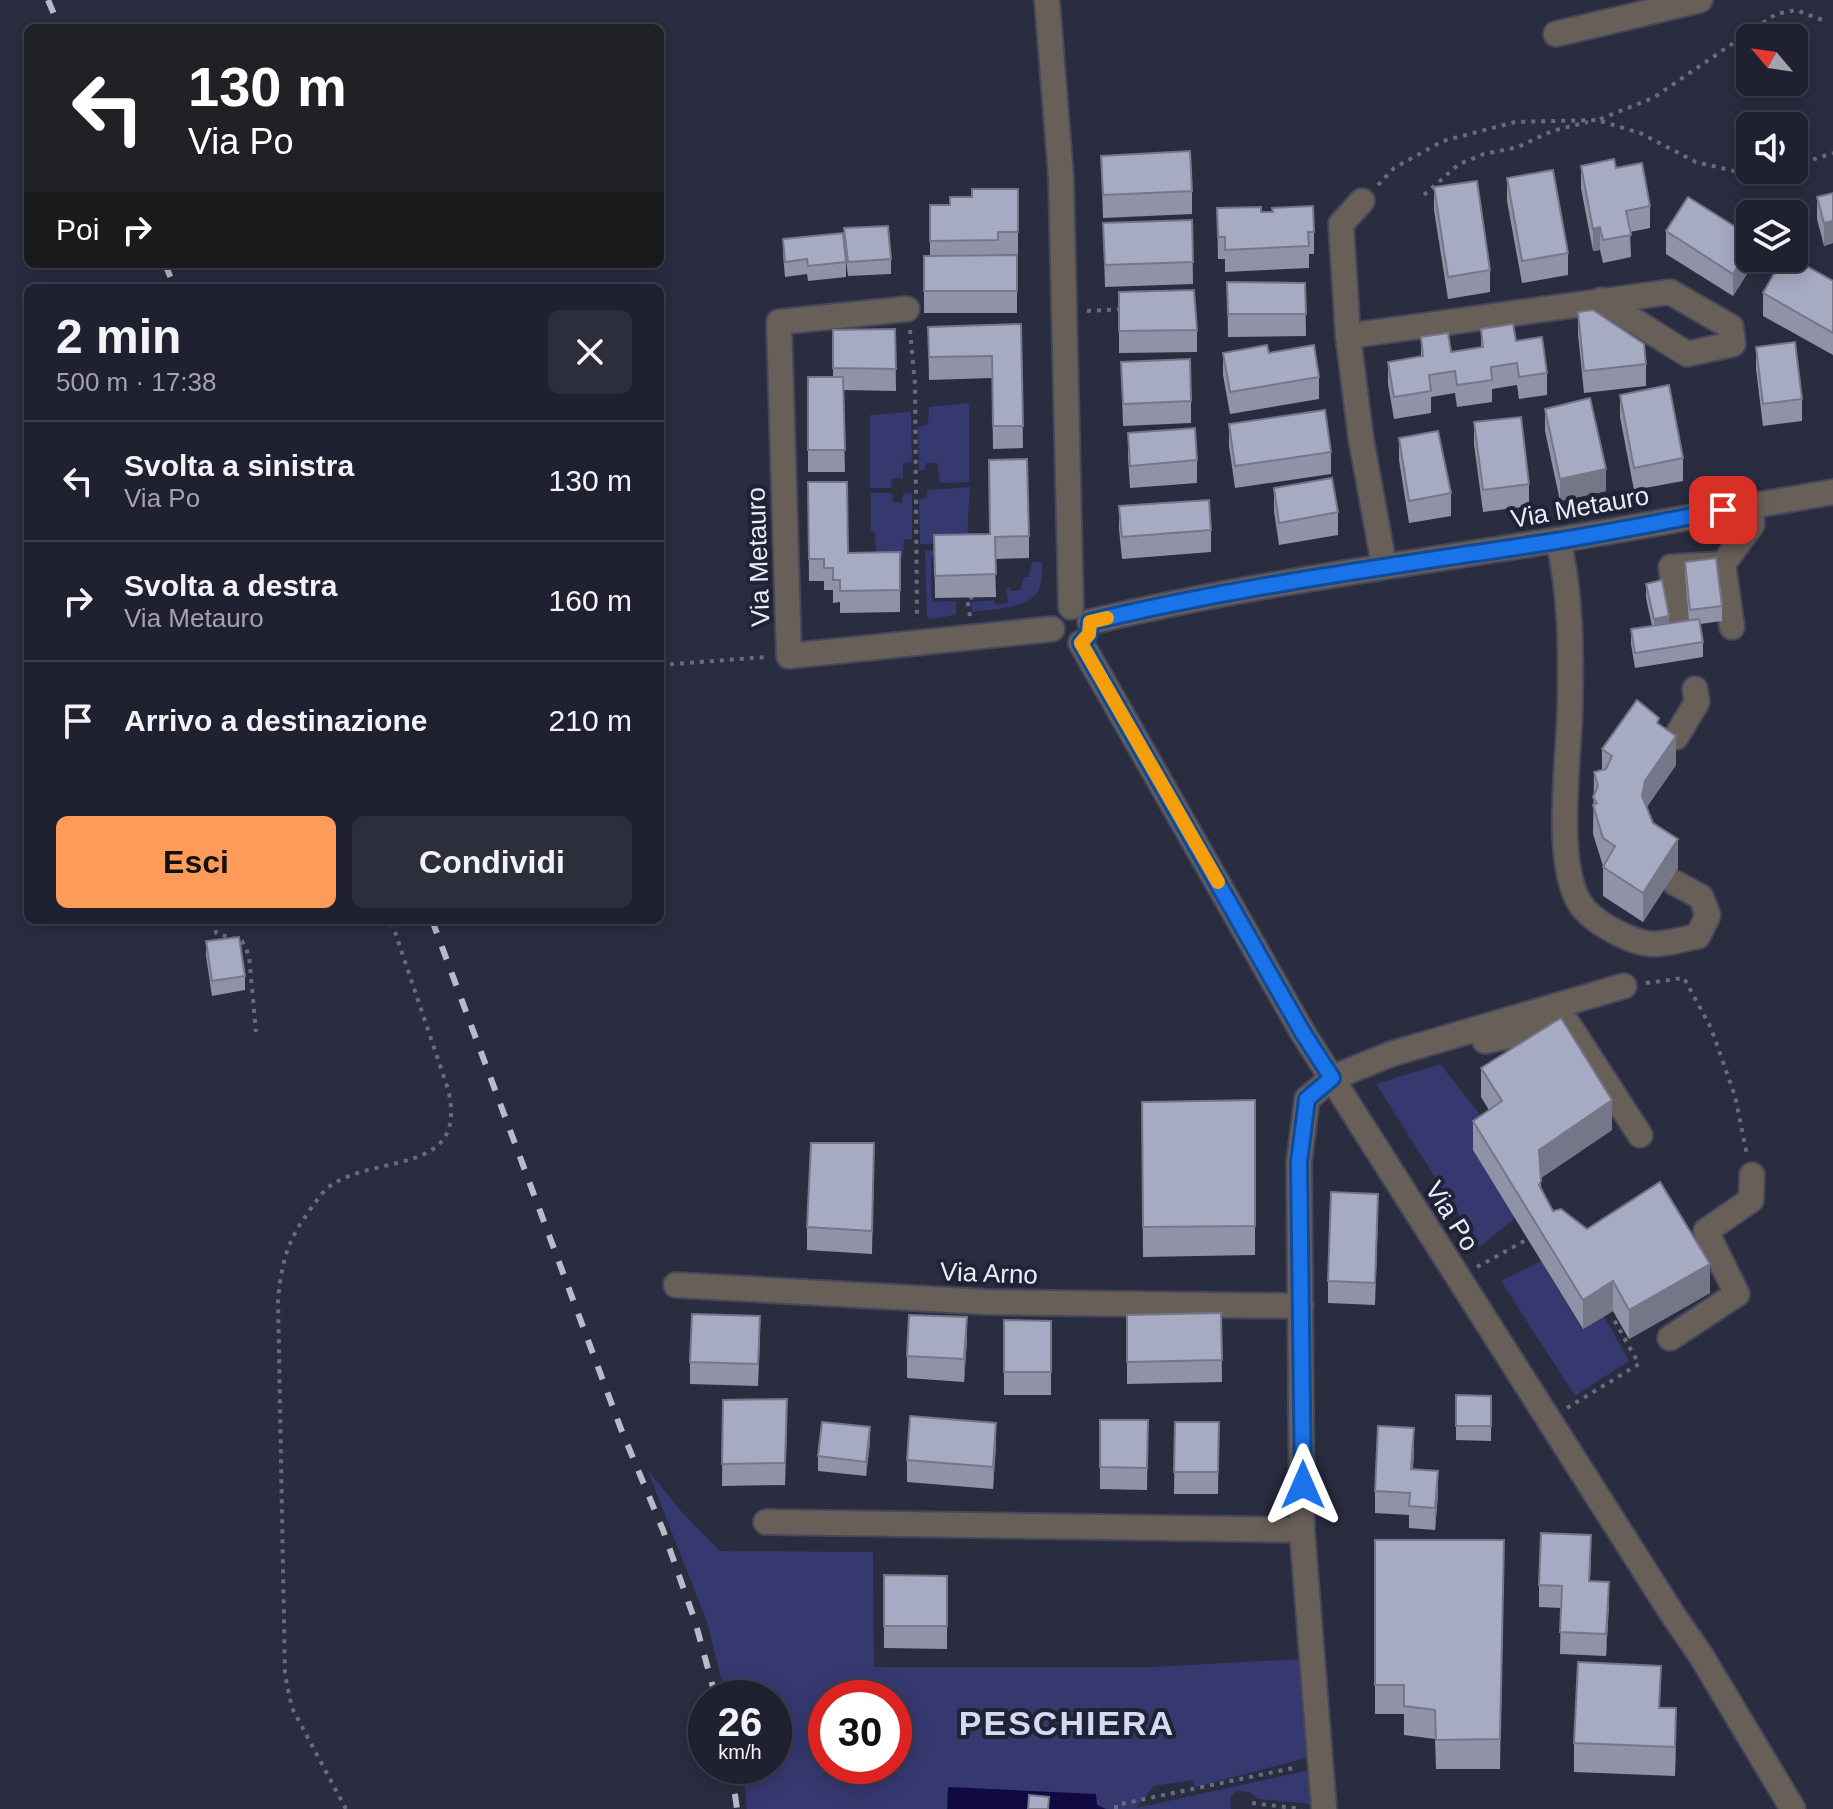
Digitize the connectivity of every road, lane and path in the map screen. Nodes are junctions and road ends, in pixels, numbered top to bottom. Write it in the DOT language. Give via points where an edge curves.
graph roads {
  1 [pos="1047,0"];
  2 [pos="1700,0"];
  3 [pos="1822,20"];
  4 [pos="1556,34"];
  5 [pos="1597,120"];
  6 [pos="1833,153"];
  7 [pos="1808,161"];
  8 [pos="1736,171"];
  9 [pos="1424,195"];
  10 [pos="1362,201"];
  11 [pos="1601,300"];
  12 [pos="907,309"];
  13 [pos="1129,309"];
  14 [pos="1087,311"];
  15 [pos="1348,336"];
  16 [pos="1833,492"];
  17 [pos="1751,505"];
  18 [pos="1558,540"];
  19 [pos="1723,564"];
  20 [pos="1384,565"];
  21 [pos="973,597"];
  22 [pos="969,613"];
  23 [pos="1080,624"];
  24 [pos="1732,627"];
  25 [pos="1680,635"];
  26 [pos="917,643"];
  27 [pos="789,656"];
  28 [pos="664,665"];
  29 [pos="1695,689"];
  30 [pos="1676,737"];
  31 [pos="1675,883"];
  32 [pos="216,924"];
  33 [pos="392,924"];
  34 [pos="1624,986"];
  35 [pos="1476,1029"];
  36 [pos="256,1032"];
  37 [pos="1332,1078"];
  38 [pos="1640,1135"];
  39 [pos="1752,1175"];
  40 [pos="1528,1239"];
  41 [pos="1457,1278"];
  42 [pos="676,1285"];
  43 [pos="1301,1306"];
  44 [pos="1613,1318"];
  45 [pos="1670,1338"];
  46 [pos="1548,1419"];
  47 [pos="766,1522"];
  48 [pos="1302,1530"];
  49 [pos="1321,1762"];
  50 [pos="1252,1803"];
  51 [pos="346,1809"];
  52 [pos="1116,1809"];
  53 [pos="1302,1809"];
  54 [pos="1324,1809"];
  55 [pos="1793,1809"];
  1 -- 23 [label="street" via="1061,177"];
  2 -- 4 [label="street"];
  3 -- 5 [label="path" via="1796,10 1776,14 1653,98"];
  5 -- 8 [label="path" via="1640,133 1696,162"];
  5 -- 9 [label="path" via="1459,164"];
  5 -- 10 [label="path" via="1515,122 1443,141 1394,168"];
  6 -- 7 [label="path"];
  10 -- 15 [label="street" via="1341,224"];
  11 -- 11 [label="street" via="1670,292 1731,327 1733,344 1687,354"];
  11 -- 15 [label="street"];
  12 -- 26 [label="path" via="914,360"];
  12 -- 27 [label="street, Via Metauro" via="779,322"];
  13 -- 14 [label="path"];
  15 -- 20 [label="street"];
  16 -- 17 [label="street, Via Metauro"];
  17 -- 18 [label="street, Via Metauro"];
  17 -- 19 [label="street" via="1752,525"];
  18 -- 20 [label="street, Via Metauro"];
  18 -- 31 [label="street" via="1565,571 1569,660 1564,818 1570,880 1584,909 1611,930 1653,944 1698,936 1708,915 1701,897"];
  19 -- 24 [label="street"];
  19 -- 25 [label="street" via="1671,567"];
  20 -- 23 [label="street, Via Metauro"];
  21 -- 22 [label="path" via="967,599"];
  23 -- 26 [label="street, Via Metauro" via="1059,611 1052,629"];
  23 -- 37 [label="street, Via Po"];
  26 -- 27 [label="street, Via Metauro"];
  27 -- 28 [label="path"];
  29 -- 30 [label="street" via="1697,702"];
  32 -- 36 [label="path" via="216,933 242,941 249,955"];
  33 -- 51 [label="path" via="448,1089 452,1119 441,1143 429,1153 331,1185 286,1249 278,1298 285,1675 292,1708"];
  34 -- 35 [label="street"];
  34 -- 39 [label="path" via="1684,978 1711,1028 1735,1096"];
  35 -- 37 [label="street"];
  35 -- 38 [label="street" via="1481,1042 1568,1024"];
  37 -- 41 [label="street, Via Po"];
  37 -- 43 [label="street" via="1307,1099 1299,1162"];
  39 -- 45 [label="street" via="1751,1200 1706,1231 1737,1294"];
  40 -- 41 [label="path"];
  41 -- 46 [label="street, Via Po"];
  42 -- 43 [label="street, Via Arno" via="986,1302"];
  43 -- 48 [label="street"];
  44 -- 46 [label="path" via="1639,1364"];
  46 -- 55 [label="street, Via Po"];
  47 -- 48 [label="street"];
  48 -- 49 [label="street"];
  49 -- 52 [label="path"];
  49 -- 54 [label="street"];
  50 -- 53 [label="path"];
}
